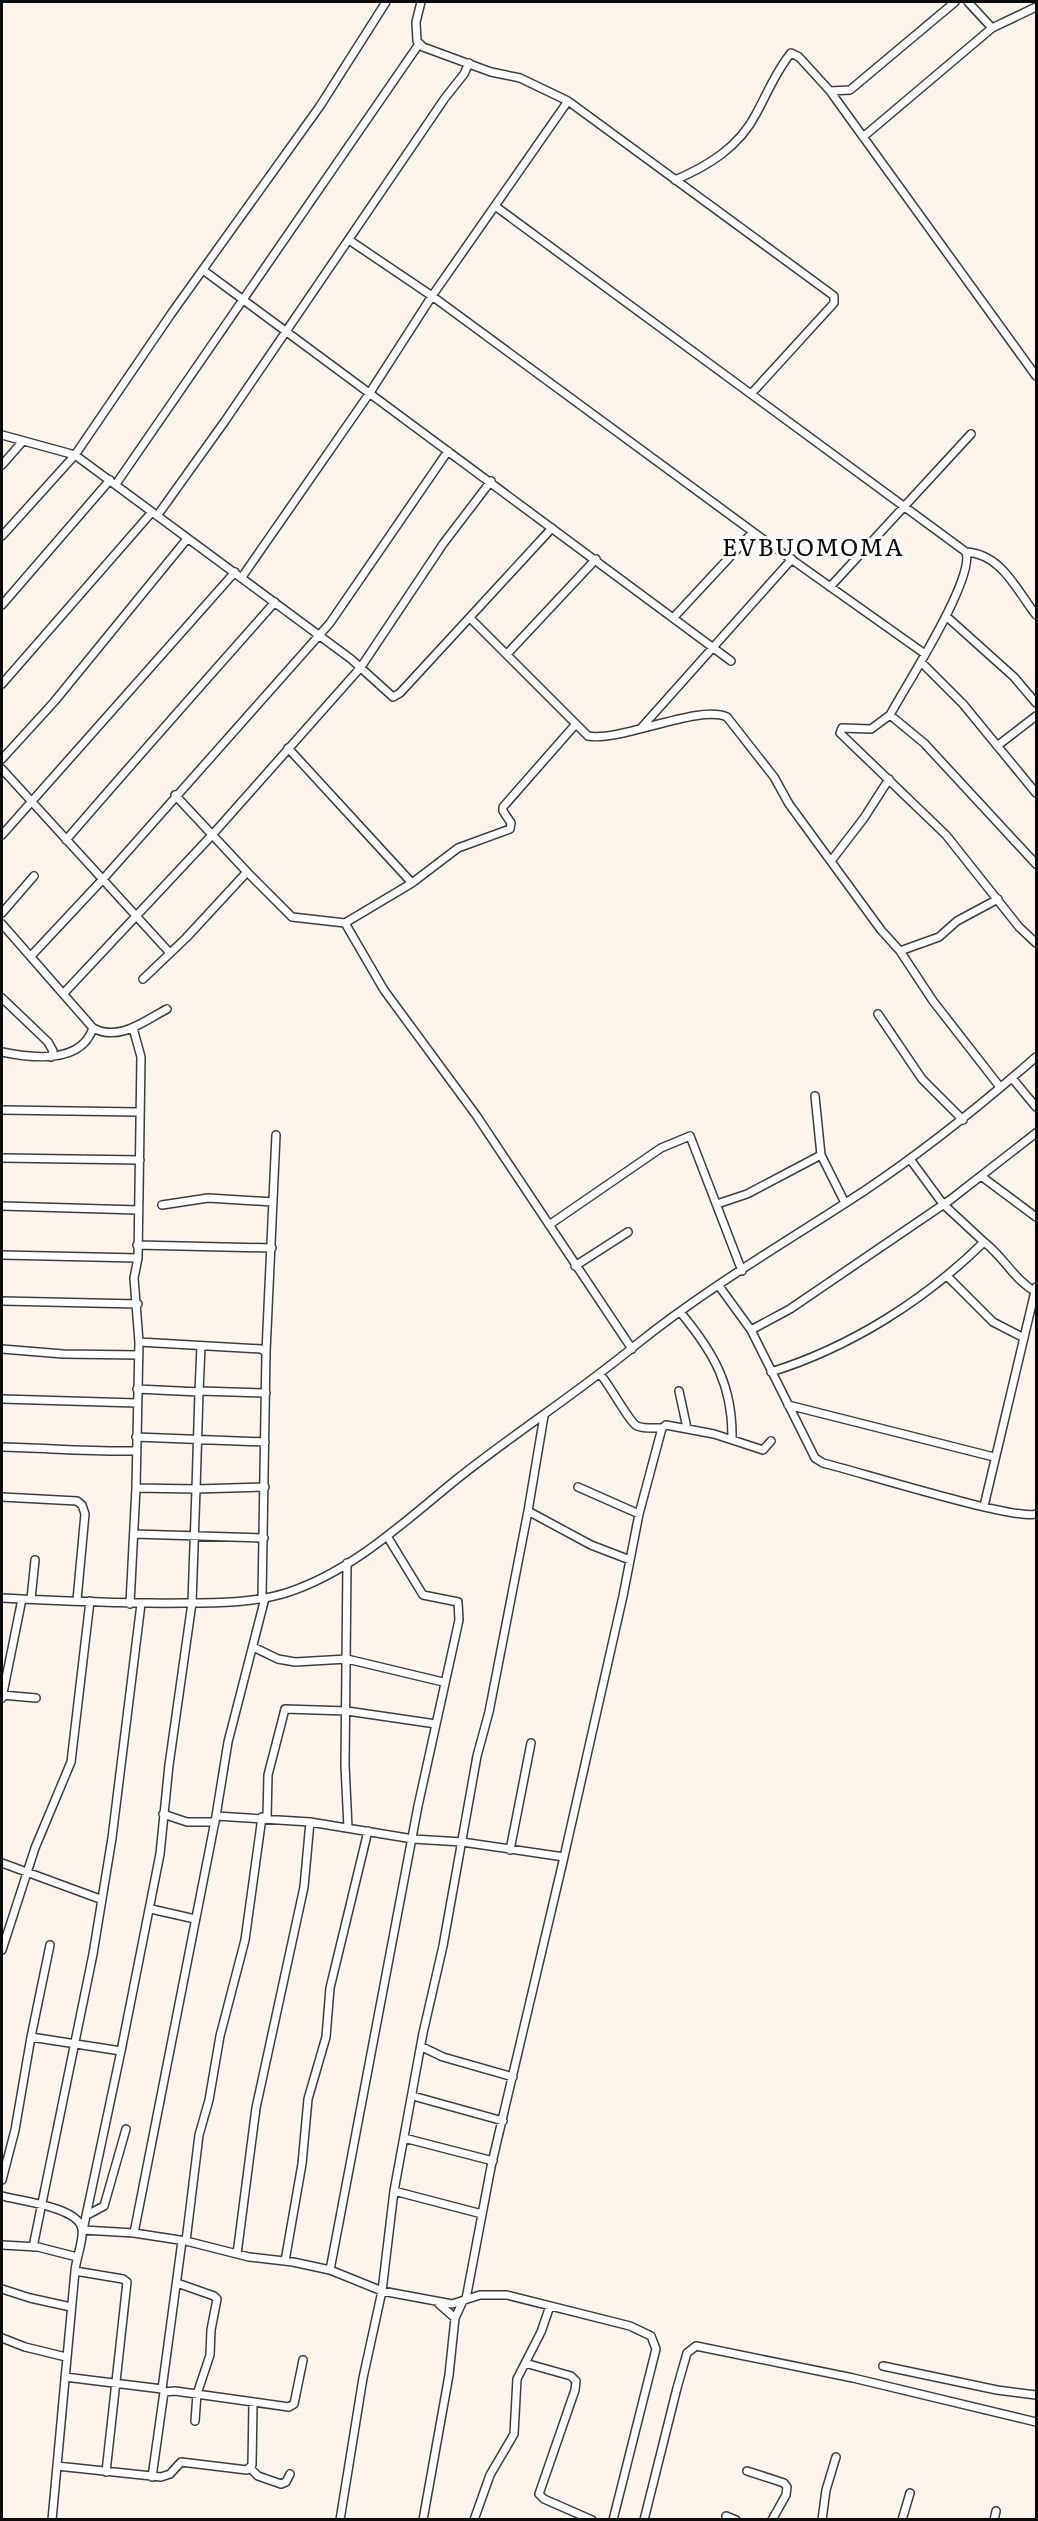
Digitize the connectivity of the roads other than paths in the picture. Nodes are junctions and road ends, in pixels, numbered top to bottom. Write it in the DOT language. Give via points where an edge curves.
graph roads {
  1 [pos="386,2"];
  2 [pos="421,2"];
  3 [pos="955,2"];
  4 [pos="968,2"];
  5 [pos="1036,7"];
  6 [pos="992,28"];
  7 [pos="419,44"];
  8 [pos="469,63"];
  9 [pos="830,91"];
  10 [pos="568,101"];
  11 [pos="863,137"];
  12 [pos="675,180"];
  13 [pos="495,206"];
  14 [pos="349,240"];
  15 [pos="202,270"];
  16 [pos="432,296"];
  17 [pos="243,300"];
  18 [pos="285,333"];
  19 [pos="1036,376"];
  20 [pos="369,394"];
  21 [pos="751,394"];
  22 [pos="971,434"];
  23 [pos="2,435"];
  24 [pos="23,441"];
  25 [pos="448,450"];
  26 [pos="75,455"];
  27 [pos="2,465"];
  28 [pos="491,481"];
  29 [pos="113,482"];
  30 [pos="905,506"];
  31 [pos="154,514"];
  32 [pos="552,528"];
  33 [pos="753,532"];
  34 [pos="2,536"];
  35 [pos="187,539"];
  36 [pos="966,552"];
  37 [pos="596,559"];
  38 [pos="792,560"];
  39 [pos="235,572"];
  40 [pos="242,577"];
  41 [pos="831,587"];
  42 [pos="274,602"];
  43 [pos="2,605"];
  44 [pos="1036,615"];
  45 [pos="946,616"];
  46 [pos="674,617"];
  47 [pos="471,619"];
  48 [pos="318,635"];
  49 [pos="713,646"];
  50 [pos="507,654"];
  51 [pos="926,654"];
  52 [pos="731,661"];
  53 [pos="921,662"];
  54 [pos="361,667"];
  55 [pos="2,684"];
  56 [pos="1036,704"];
  57 [pos="890,716"];
  58 [pos="1036,716"];
  59 [pos="575,725"];
  60 [pos="642,727"];
  61 [pos="997,746"];
  62 [pos="288,748"];
  63 [pos="2,759"];
  64 [pos="2,769"];
  65 [pos="889,779"];
  66 [pos="1036,793"];
  67 [pos="175,795"];
  68 [pos="32,801"];
  69 [pos="213,834"];
  70 [pos="2,835"];
  71 [pos="66,840"];
  72 [pos="831,861"];
  73 [pos="1036,864"];
  74 [pos="247,872"];
  75 [pos="34,876"];
  76 [pos="104,878"];
  77 [pos="412,883"];
  78 [pos="998,900"];
  79 [pos="2,913"];
  80 [pos="137,917"];
  81 [pos="345,923"];
  82 [pos="2,924"];
  83 [pos="1036,943"];
  84 [pos="900,951"];
  85 [pos="169,952"];
  86 [pos="31,956"];
  87 [pos="143,980"];
  88 [pos="64,993"];
  89 [pos="2,998"];
  90 [pos="167,1009"];
  91 [pos="878,1014"];
  92 [pos="93,1028"];
  93 [pos="133,1028"];
  94 [pos="2,1052"];
  95 [pos="51,1057"];
  96 [pos="1036,1057"];
  97 [pos="1012,1078"];
  98 [pos="1000,1087"];
  99 [pos="814,1095"];
  100 [pos="1036,1107"];
  101 [pos="2,1110"];
  102 [pos="139,1112"];
  103 [pos="963,1120"];
  104 [pos="1036,1133"];
  105 [pos="276,1135"];
  106 [pos="821,1155"];
  107 [pos="2,1158"];
  108 [pos="910,1159"];
  109 [pos="140,1161"];
  110 [pos="981,1176"];
  111 [pos="273,1202"];
  112 [pos="845,1203"];
  113 [pos="717,1204"];
  114 [pos="943,1204"];
  115 [pos="162,1205"];
  116 [pos="2,1206"];
  117 [pos="138,1210"];
  118 [pos="1036,1217"];
  119 [pos="549,1226"];
  120 [pos="628,1232"];
  121 [pos="984,1242"];
  122 [pos="137,1245"];
  123 [pos="272,1248"];
  124 [pos="2,1255"];
  125 [pos="138,1258"];
  126 [pos="575,1266"];
  127 [pos="742,1271"];
  128 [pos="948,1277"];
  129 [pos="719,1287"];
  130 [pos="1036,1290"];
  131 [pos="2,1301"];
  132 [pos="138,1304"];
  133 [pos="681,1313"];
  134 [pos="751,1330"];
  135 [pos="1024,1338"];
  136 [pos="139,1342"];
  137 [pos="201,1346"];
  138 [pos="2,1349"];
  139 [pos="632,1349"];
  140 [pos="266,1352"];
  141 [pos="138,1354"];
  142 [pos="771,1372"];
  143 [pos="600,1374"];
  144 [pos="137,1389"];
  145 [pos="679,1391"];
  146 [pos="200,1392"];
  147 [pos="266,1393"];
  148 [pos="2,1399"];
  149 [pos="136,1403"];
  150 [pos="788,1405"];
  151 [pos="544,1416"];
  152 [pos="662,1428"];
  153 [pos="687,1428"];
  154 [pos="136,1437"];
  155 [pos="732,1439"];
  156 [pos="198,1441"];
  157 [pos="771,1441"];
  158 [pos="266,1442"];
  159 [pos="2,1447"];
  160 [pos="136,1451"];
  161 [pos="994,1457"];
  162 [pos="265,1487"];
  163 [pos="578,1487"];
  164 [pos="136,1488"];
  165 [pos="196,1489"];
  166 [pos="2,1497"];
  167 [pos="984,1506"];
  168 [pos="528,1511"];
  169 [pos="639,1514"];
  170 [pos="1036,1514"];
  171 [pos="134,1534"];
  172 [pos="194,1536"];
  173 [pos="387,1536"];
  174 [pos="264,1538"];
  175 [pos="35,1560"];
  176 [pos="630,1560"];
  177 [pos="347,1563"];
  178 [pos="2,1598"];
  179 [pos="264,1598"];
  180 [pos="22,1599"];
  181 [pos="31,1599"];
  182 [pos="77,1600"];
  183 [pos="90,1601"];
  184 [pos="192,1603"];
  185 [pos="130,1604"];
  186 [pos="141,1604"];
  187 [pos="253,1647"];
  188 [pos="347,1659"];
  189 [pos="444,1682"];
  190 [pos="2,1697"];
  191 [pos="36,1698"];
  192 [pos="347,1711"];
  193 [pos="436,1724"];
  194 [pos="531,1743"];
  195 [pos="163,1814"];
  196 [pos="264,1818"];
  197 [pos="215,1819"];
  198 [pos="310,1822"];
  199 [pos="348,1828"];
  200 [pos="368,1831"];
  201 [pos="414,1839"];
  202 [pos="462,1842"];
  203 [pos="510,1850"];
  204 [pos="564,1857"];
  205 [pos="2,1863"];
  206 [pos="28,1872"];
  207 [pos="100,1899"];
  208 [pos="151,1909"];
  209 [pos="195,1919"];
  210 [pos="50,1945"];
  211 [pos="2,1950"];
  212 [pos="31,2037"];
  213 [pos="76,2044"];
  214 [pos="422,2047"];
  215 [pos="121,2051"];
  216 [pos="513,2077"];
  217 [pos="412,2096"];
  218 [pos="503,2121"];
  219 [pos="126,2129"];
  220 [pos="404,2138"];
  221 [pos="493,2161"];
  222 [pos="2,2180"];
  223 [pos="394,2191"];
  224 [pos="2,2196"];
  225 [pos="42,2205"];
  226 [pos="482,2214"];
  227 [pos="87,2215"];
  228 [pos="83,2230"];
  229 [pos="134,2233"];
  230 [pos="184,2241"];
  231 [pos="2,2245"];
  232 [pos="33,2247"];
  233 [pos="237,2254"];
  234 [pos="77,2256"];
  235 [pos="285,2261"];
  236 [pos="330,2270"];
  237 [pos="75,2271"];
  238 [pos="177,2283"];
  239 [pos="2,2289"];
  240 [pos="382,2291"];
  241 [pos="464,2301"];
  242 [pos="438,2303"];
  243 [pos="550,2306"];
  244 [pos="71,2307"];
  245 [pos="455,2318"];
  246 [pos="2,2338"];
  247 [pos="66,2357"];
  248 [pos="303,2360"];
  249 [pos="525,2363"];
  250 [pos="883,2366"];
  251 [pos="65,2377"];
  252 [pos="114,2384"];
  253 [pos="163,2391"];
  254 [pos="197,2394"];
  255 [pos="1036,2395"];
  256 [pos="253,2404"];
  257 [pos="195,2421"];
  258 [pos="1036,2422"];
  259 [pos="836,2457"];
  260 [pos="57,2466"];
  261 [pos="250,2468"];
  262 [pos="747,2471"];
  263 [pos="106,2472"];
  264 [pos="290,2474"];
  265 [pos="152,2477"];
  266 [pos="910,2493"];
  267 [pos="996,2511"];
  268 [pos="726,2516"];
  269 [pos="52,2520"];
  270 [pos="340,2520"];
  271 [pos="423,2520"];
  272 [pos="474,2520"];
  273 [pos="592,2520"];
  274 [pos="613,2520"];
  275 [pos="644,2520"];
  276 [pos="736,2520"];
  277 [pos="772,2520"];
  278 [pos="822,2520"];
  279 [pos="902,2520"];
  280 [pos="993,2520"];
  1 -- 15 [label="street" via="320,106"];
  2 -- 7 [label="street" via="416,22"];
  3 -- 9 [label="street" via="850,90"];
  4 -- 6 [label="street"];
  5 -- 6 [label="street"];
  6 -- 11 [label="street"];
  7 -- 8 [label="street"];
  7 -- 17 [label="street"];
  8 -- 10 [label="street" via="499,75 520,78"];
  8 -- 14 [label="street"];
  9 -- 11 [label="street"];
  9 -- 12 [label="street" via="791,53 742,135 724,153"];
  10 -- 12 [label="street"];
  10 -- 13 [label="street"];
  11 -- 19 [label="street"];
  12 -- 21 [label="street" via="836,298"];
  13 -- 16 [label="street"];
  13 -- 21 [label="street"];
  14 -- 16 [label="street"];
  14 -- 18 [label="street"];
  15 -- 17 [label="street"];
  15 -- 26 [label="street"];
  16 -- 20 [label="street"];
  16 -- 33 [label="street"];
  17 -- 18 [label="street"];
  17 -- 29 [label="street"];
  18 -- 20 [label="street"];
  18 -- 31 [label="street"];
  20 -- 25 [label="street"];
  20 -- 40 [label="street"];
  21 -- 30 [label="street"];
  22 -- 30 [label="street"];
  23 -- 24 [label="street"];
  24 -- 26 [label="street"];
  24 -- 27 [label="street"];
  25 -- 28 [label="street"];
  25 -- 48 [label="street"];
  26 -- 29 [label="street"];
  26 -- 34 [label="street"];
  28 -- 32 [label="street"];
  28 -- 54 [label="street" via="443,544"];
  29 -- 31 [label="street"];
  29 -- 43 [label="street"];
  30 -- 36 [label="street"];
  30 -- 41 [label="street"];
  31 -- 35 [label="street"];
  31 -- 55 [label="street"];
  32 -- 37 [label="street"];
  32 -- 47 [label="street"];
  33 -- 38 [label="street"];
  33 -- 46 [label="street"];
  35 -- 39 [label="street"];
  35 -- 63 [label="street" via="54,702"];
  36 -- 44 [label="street" via="984,555 1006,572"];
  36 -- 45 [label="street" via="966,568"];
  37 -- 46 [label="street"];
  37 -- 50 [label="street"];
  38 -- 41 [label="street"];
  38 -- 49 [label="street"];
  39 -- 40 [label="street"];
  39 -- 68 [label="street"];
  40 -- 42 [label="street"];
  41 -- 51 [label="street"];
  42 -- 48 [label="street"];
  42 -- 71 [label="street"];
  45 -- 51 [label="street"];
  45 -- 56 [label="street" via="1014,677"];
  46 -- 49 [label="street"];
  47 -- 50 [label="street"];
  47 -- 54 [label="street" via="396,696 391,696"];
  48 -- 54 [label="street"];
  48 -- 67 [label="street"];
  49 -- 52 [label="street"];
  49 -- 60 [label="street"];
  50 -- 59 [label="street"];
  51 -- 53 [label="street"];
  53 -- 57 [label="street"];
  53 -- 61 [label="street"];
  54 -- 62 [label="street"];
  57 -- 65 [label="street" via="871,729 847,726 840,734"];
  57 -- 73 [label="street" via="924,743"];
  58 -- 61 [label="street"];
  59 -- 60 [label="street" via="592,737"];
  59 -- 77 [label="street" via="503,807 510,829 458,848"];
  60 -- 72 [label="street" via="714,715 727,717"];
  61 -- 66 [label="street"];
  62 -- 69 [label="street"];
  62 -- 77 [label="street"];
  64 -- 68 [label="street"];
  65 -- 72 [label="street"];
  65 -- 78 [label="street" via="946,835"];
  67 -- 69 [label="street"];
  67 -- 76 [label="street"];
  68 -- 70 [label="street"];
  68 -- 71 [label="street"];
  69 -- 74 [label="street"];
  69 -- 80 [label="street"];
  71 -- 76 [label="street"];
  72 -- 84 [label="street"];
  74 -- 81 [label="street" via="292,917"];
  74 -- 85 [label="street"];
  75 -- 79 [label="street"];
  76 -- 80 [label="street"];
  76 -- 86 [label="street"];
  77 -- 81 [label="street"];
  78 -- 83 [label="street"];
  78 -- 84 [label="street" via="957,921 939,937"];
  80 -- 85 [label="street"];
  80 -- 88 [label="street"];
  81 -- 119 [label="street" via="384,990 476,1115"];
  82 -- 86 [label="street"];
  84 -- 98 [label="street" via="933,1001"];
  85 -- 87 [label="street"];
  86 -- 88 [label="street"];
  88 -- 92 [label="street"];
  89 -- 95 [label="street" via="48,1042 53,1051"];
  90 -- 93 [label="street"];
  91 -- 103 [label="street" via="922,1079"];
  92 -- 93 [label="street" via="104,1034"];
  92 -- 95 [label="street" via="80,1047"];
  93 -- 102 [label="street" via="141,1057"];
  94 -- 95 [label="street" via="29,1058"];
  96 -- 97 [label="street"];
  97 -- 98 [label="street"];
  97 -- 100 [label="street"];
  98 -- 103 [label="street"];
  99 -- 106 [label="street"];
  101 -- 102 [label="street"];
  102 -- 109 [label="street"];
  103 -- 108 [label="street"];
  104 -- 110 [label="street"];
  105 -- 111 [label="street"];
  106 -- 112 [label="street"];
  106 -- 113 [label="street" via="747,1194"];
  107 -- 109 [label="street"];
  108 -- 112 [label="street"];
  108 -- 114 [label="street"];
  109 -- 117 [label="street"];
  110 -- 114 [label="street"];
  110 -- 118 [label="street"];
  111 -- 115 [label="street" via="208,1198"];
  111 -- 123 [label="street"];
  112 -- 127 [label="street"];
  113 -- 119 [label="street" via="698,1150 687,1135 661,1148"];
  113 -- 127 [label="street"];
  114 -- 121 [label="street"];
  114 -- 134 [label="street" via="790,1309"];
  116 -- 117 [label="street"];
  117 -- 122 [label="street"];
  119 -- 126 [label="street"];
  120 -- 126 [label="street"];
  121 -- 128 [label="street"];
  121 -- 130 [label="street" via="1018,1280"];
  122 -- 123 [label="street"];
  122 -- 125 [label="street"];
  123 -- 140 [label="street"];
  124 -- 125 [label="street"];
  125 -- 132 [label="street" via="134,1278"];
  126 -- 139 [label="street"];
  127 -- 129 [label="street"];
  128 -- 135 [label="street" via="993,1322"];
  128 -- 142 [label="street" via="847,1340"];
  129 -- 133 [label="street"];
  129 -- 134 [label="street"];
  130 -- 135 [label="street"];
  131 -- 132 [label="street"];
  132 -- 136 [label="street"];
  133 -- 139 [label="street"];
  133 -- 155 [label="street" via="727,1386 733,1417"];
  134 -- 142 [label="street"];
  135 -- 161 [label="street"];
  136 -- 137 [label="street"];
  136 -- 141 [label="street"];
  137 -- 140 [label="street"];
  137 -- 146 [label="street"];
  138 -- 141 [label="street"];
  139 -- 143 [label="street"];
  140 -- 147 [label="street"];
  141 -- 144 [label="street"];
  142 -- 150 [label="street"];
  143 -- 151 [label="street"];
  143 -- 152 [label="street" via="632,1422 641,1427"];
  144 -- 146 [label="street"];
  144 -- 149 [label="street"];
  145 -- 153 [label="street"];
  146 -- 147 [label="street"];
  146 -- 156 [label="street"];
  147 -- 158 [label="street"];
  148 -- 149 [label="street"];
  149 -- 154 [label="street"];
  150 -- 161 [label="street"];
  150 -- 167 [label="street" via="815,1458 823,1463"];
  151 -- 168 [label="street"];
  151 -- 173 [label="street"];
  152 -- 153 [label="street"];
  152 -- 169 [label="street"];
  153 -- 155 [label="street"];
  154 -- 156 [label="street"];
  154 -- 160 [label="street"];
  155 -- 157 [label="street" via="763,1450"];
  156 -- 158 [label="street"];
  156 -- 165 [label="street"];
  158 -- 162 [label="street"];
  159 -- 160 [label="street"];
  160 -- 164 [label="street"];
  161 -- 167 [label="street"];
  162 -- 165 [label="street"];
  162 -- 174 [label="street"];
  163 -- 169 [label="street"];
  164 -- 165 [label="street"];
  164 -- 171 [label="street"];
  165 -- 172 [label="street"];
  166 -- 182 [label="street" via="77,1501 82,1505 85,1514"];
  167 -- 170 [label="street"];
  168 -- 176 [label="street" via="591,1545"];
  168 -- 202 [label="street"];
  169 -- 176 [label="street"];
  171 -- 172 [label="street"];
  171 -- 185 [label="street"];
  172 -- 174 [label="street"];
  172 -- 184 [label="street"];
  173 -- 177 [label="street"];
  173 -- 189 [label="street" via="423,1595 459,1604 459,1620"];
  174 -- 179 [label="street"];
  175 -- 181 [label="street"];
  176 -- 204 [label="street"];
  177 -- 179 [label="street" via="310,1584"];
  177 -- 188 [label="street"];
  178 -- 180 [label="street"];
  179 -- 184 [label="street"];
  179 -- 187 [label="street"];
  180 -- 181 [label="street"];
  180 -- 190 [label="street"];
  181 -- 182 [label="street"];
  182 -- 183 [label="street"];
  183 -- 185 [label="street"];
  183 -- 206 [label="street" via="71,1762"];
  184 -- 186 [label="street"];
  184 -- 195 [label="street"];
  185 -- 186 [label="street"];
  186 -- 207 [label="street" via="112,1838"];
  187 -- 188 [label="street" via="295,1662"];
  187 -- 197 [label="street" via="228,1742"];
  188 -- 189 [label="street"];
  188 -- 192 [label="street"];
  189 -- 193 [label="street"];
  190 -- 191 [label="street"];
  192 -- 193 [label="street"];
  192 -- 196 [label="street" via="289,1708 282,1713 268,1775"];
  192 -- 199 [label="street"];
  193 -- 201 [label="street"];
  194 -- 203 [label="street"];
  195 -- 197 [label="street" via="187,1822"];
  195 -- 208 [label="street"];
  196 -- 197 [label="street"];
  196 -- 198 [label="street"];
  196 -- 230 [label="street" via="245,1940 219,2036 199,2135"];
  197 -- 209 [label="street"];
  198 -- 199 [label="street"];
  198 -- 233 [label="street" via="304,1887 254,2119"];
  199 -- 200 [label="street"];
  200 -- 201 [label="street"];
  200 -- 235 [label="street" via="330,1988 326,2037 308,2099 302,2164"];
  201 -- 202 [label="street"];
  201 -- 236 [label="street"];
  202 -- 203 [label="street"];
  202 -- 214 [label="street"];
  203 -- 204 [label="street"];
  204 -- 216 [label="street"];
  205 -- 206 [label="street"];
  206 -- 207 [label="street"];
  206 -- 211 [label="street"];
  207 -- 213 [label="street"];
  208 -- 209 [label="street"];
  208 -- 215 [label="street"];
  209 -- 229 [label="street"];
  210 -- 212 [label="street"];
  212 -- 213 [label="street"];
  212 -- 222 [label="street"];
  213 -- 215 [label="street"];
  213 -- 225 [label="street"];
  214 -- 216 [label="street"];
  214 -- 217 [label="street"];
  215 -- 227 [label="street"];
  216 -- 218 [label="street"];
  217 -- 218 [label="street"];
  217 -- 220 [label="street"];
  218 -- 221 [label="street"];
  219 -- 227 [label="street" via="104,2206"];
  220 -- 221 [label="street"];
  220 -- 223 [label="street"];
  221 -- 226 [label="street"];
  223 -- 226 [label="street"];
  223 -- 240 [label="street"];
  224 -- 225 [label="street"];
  225 -- 228 [label="street" via="67,2212 79,2220"];
  225 -- 232 [label="street"];
  226 -- 241 [label="street"];
  227 -- 228 [label="street"];
  228 -- 229 [label="street"];
  228 -- 234 [label="street"];
  229 -- 230 [label="street"];
  230 -- 233 [label="street"];
  230 -- 238 [label="street"];
  231 -- 232 [label="street"];
  232 -- 234 [label="street"];
  233 -- 235 [label="street"];
  234 -- 237 [label="street"];
  235 -- 236 [label="street"];
  236 -- 240 [label="street"];
  237 -- 244 [label="street"];
  237 -- 252 [label="street" via="127,2282 122,2346"];
  238 -- 253 [label="street"];
  238 -- 254 [label="street" via="217,2299 210,2355"];
  239 -- 244 [label="street"];
  240 -- 242 [label="street"];
  240 -- 270 [label="street"];
  241 -- 242 [label="street"];
  241 -- 243 [label="street" via="480,2295 507,2295"];
  241 -- 245 [label="street"];
  242 -- 245 [label="street"];
  243 -- 249 [label="street"];
  243 -- 274 [label="street" via="640,2330 656,2344"];
  244 -- 247 [label="street"];
  245 -- 271 [label="street"];
  246 -- 247 [label="street"];
  247 -- 251 [label="street"];
  248 -- 256 [label="street" via="292,2406"];
  249 -- 272 [label="street" via="517,2379 514,2434 490,2475"];
  249 -- 273 [label="street" via="576,2380 539,2494"];
  250 -- 255 [label="street"];
  251 -- 252 [label="street"];
  251 -- 260 [label="street"];
  252 -- 253 [label="street"];
  252 -- 263 [label="street"];
  253 -- 254 [label="street"];
  253 -- 265 [label="street"];
  254 -- 256 [label="street"];
  254 -- 257 [label="street"];
  256 -- 261 [label="street"];
  258 -- 275 [label="street" via="853,2378 696,2346 687,2353"];
  259 -- 278 [label="street"];
  260 -- 263 [label="street"];
  260 -- 269 [label="street"];
  261 -- 264 [label="street" via="258,2476 281,2484"];
  261 -- 265 [label="street" via="242,2471 181,2462 165,2476"];
  262 -- 277 [label="street" via="787,2487"];
  263 -- 265 [label="street"];
  266 -- 279 [label="street"];
  267 -- 280 [label="street"];
  268 -- 276 [label="street"];
}
